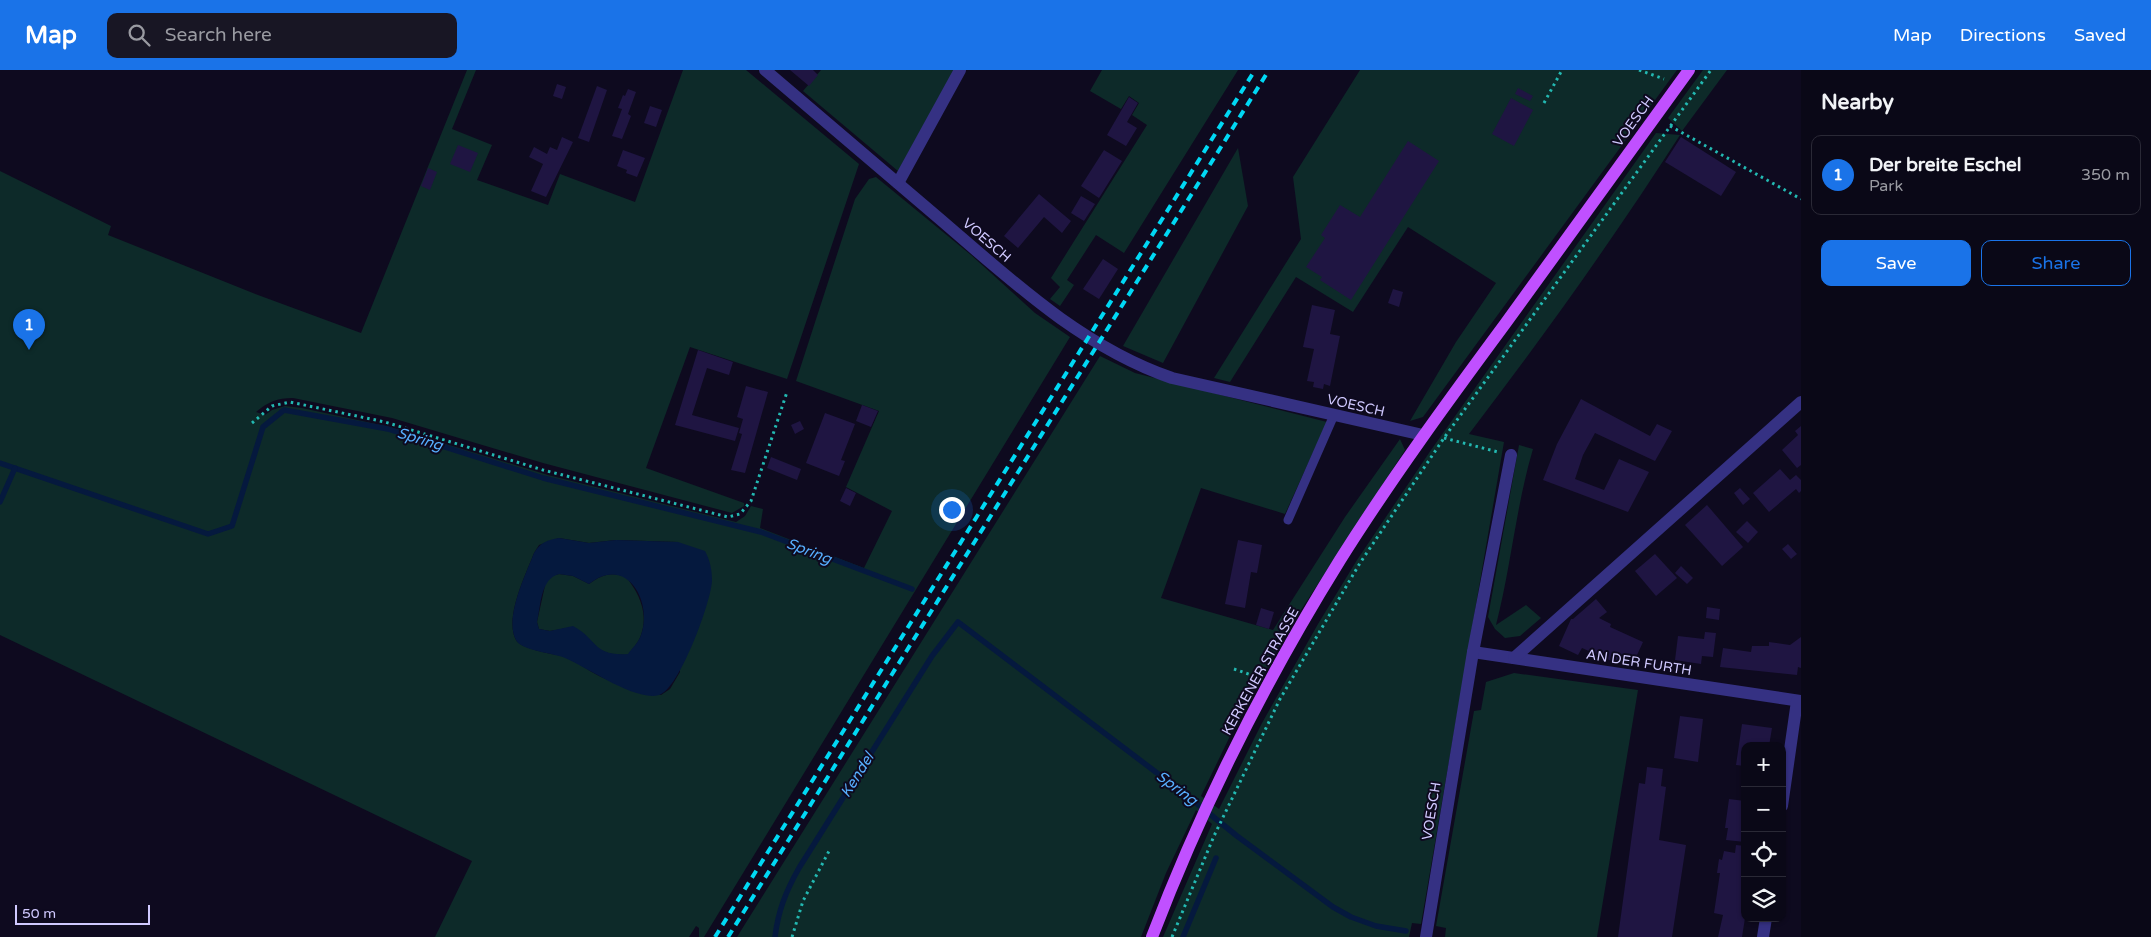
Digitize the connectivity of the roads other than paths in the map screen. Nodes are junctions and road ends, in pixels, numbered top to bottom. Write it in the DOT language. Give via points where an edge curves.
graph roads {
  1 [pos="765,70"];
  2 [pos="960,70"];
  3 [pos="1689,70"];
  4 [pos="898,183"];
  5 [pos="1801,402"];
  6 [pos="1334,415"];
  7 [pos="1423,436"];
  8 [pos="1511,455"];
  9 [pos="1288,520"];
  10 [pos="1473,652"];
  11 [pos="1514,658"];
  12 [pos="1799,701"];
  13 [pos="1785,787"];
  14 [pos="1765,922"];
  15 [pos="1152,937"];
  16 [pos="1426,937"];
  17 [pos="1763,937"];
  1 -- 4 [label="street, VOESCH"];
  2 -- 4 [label="street"];
  3 -- 7 [label="main road, VOESCH"];
  4 -- 6 [label="street, VOESCH" via="1030,296 1072,327 1122,357 1172,378"];
  5 -- 11 [label="street"];
  6 -- 7 [label="street, VOESCH"];
  6 -- 9 [label="lane"];
  7 -- 15 [label="main road, KERKENER STRASSE" via="1340,560 1270,681 1211,798"];
  8 -- 10 [label="street, VOESCH"];
  10 -- 11 [label="street, AN DER FURTH"];
  10 -- 16 [label="street, VOESCH"];
  11 -- 12 [label="street, AN DER FURTH"];
  12 -- 13 [label="street"];
  14 -- 17 [label="street"];
}
